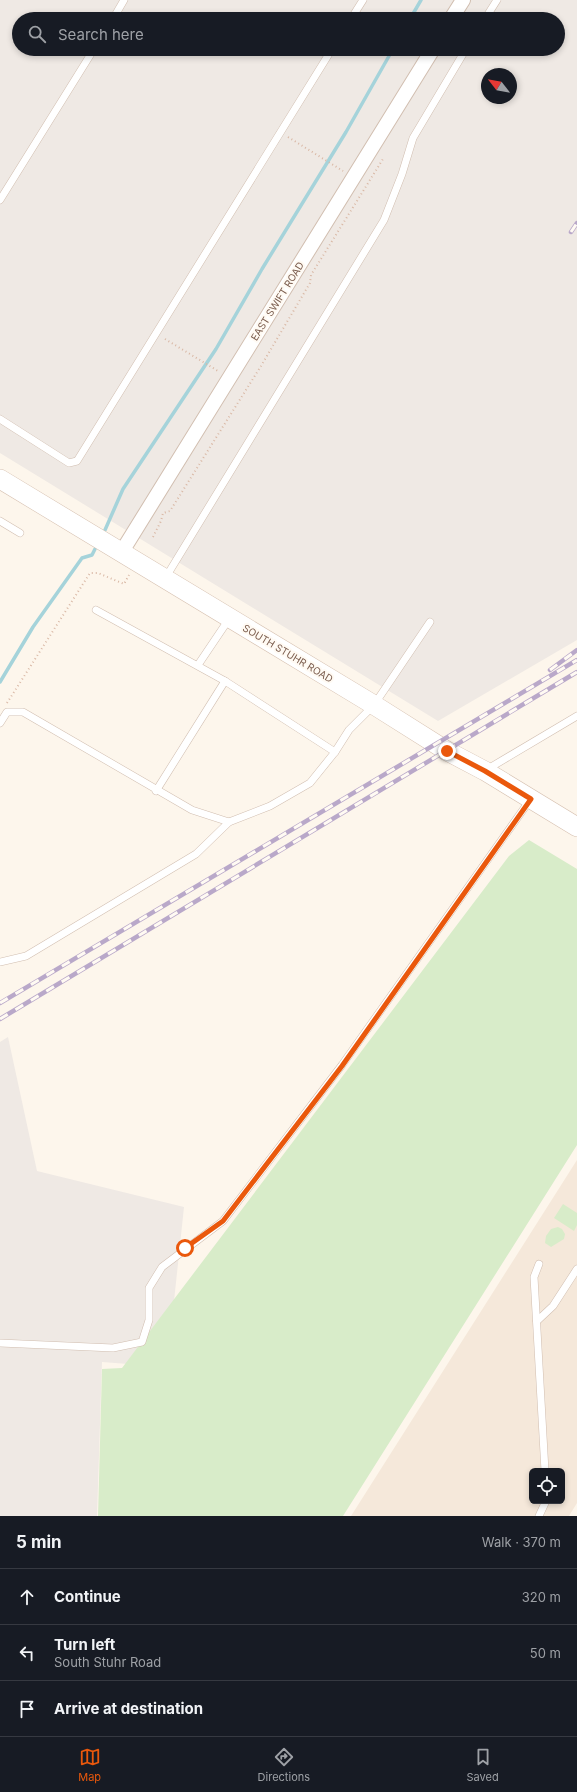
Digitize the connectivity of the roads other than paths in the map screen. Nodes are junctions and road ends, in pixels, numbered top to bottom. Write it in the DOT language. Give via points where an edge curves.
graph roads {
  1 [pos="124,0"];
  2 [pos="363,0"];
  3 [pos="463,0"];
  4 [pos="497,0"];
  5 [pos="116,12"];
  6 [pos="355,12"];
  7 [pos="455,12"];
  8 [pos="489,12"];
  9 [pos="90,56"];
  10 [pos="328,56"];
  11 [pos="429,56"];
  12 [pos="462,56"];
  13 [pos="0,200"];
  14 [pos="0,419"];
  15 [pos="0,479"];
  16 [pos="0,521"];
  17 [pos="20,533"];
  18 [pos="121,553"];
  19 [pos="164,579"];
  20 [pos="96,610"];
  21 [pos="230,618"];
  22 [pos="430,622"];
  23 [pos="198,665"];
  24 [pos="225,681"];
  25 [pos="374,705"];
  26 [pos="577,716"];
  27 [pos="0,723"];
  28 [pos="335,752"];
  29 [pos="485,771"];
  30 [pos="156,791"];
  31 [pos="531,799"];
  32 [pos="229,822"];
  33 [pos="577,827"];
  34 [pos="0,962"];
  35 [pos="539,1264"];
  36 [pos="577,1269"];
  37 [pos="537,1321"];
  38 [pos="0,1343"];
  39 [pos="545,1468"];
  40 [pos="545,1504"];
  41 [pos="539,1516"];
  1 -- 5 [label="lane"];
  2 -- 6 [label="lane"];
  3 -- 7 [label="street"];
  4 -- 8 [label="lane"];
  9 -- 13 [label="lane"];
  10 -- 14 [label="lane" via="77,461 69,462"];
  11 -- 18 [label="street, EAST SWIFT ROAD"];
  12 -- 19 [label="lane" via="413,138 384,220"];
  15 -- 18 [label="main road, SOUTH STUHR ROAD"];
  16 -- 17 [label="lane"];
  18 -- 19 [label="main road, SOUTH STUHR ROAD"];
  19 -- 21 [label="main road, SOUTH STUHR ROAD"];
  20 -- 23 [label="lane"];
  21 -- 23 [label="lane"];
  21 -- 25 [label="main road, SOUTH STUHR ROAD"];
  22 -- 25 [label="lane"];
  23 -- 24 [label="lane"];
  24 -- 28 [label="lane"];
  24 -- 30 [label="lane"];
  25 -- 28 [label="lane" via="349,730"];
  25 -- 29 [label="main road, SOUTH STUHR ROAD" via="447,751"];
  26 -- 29 [label="lane"];
  27 -- 30 [label="lane" via="7,712 23,712"];
  28 -- 32 [label="lane" via="310,783 270,806"];
  29 -- 31 [label="main road, SOUTH STUHR ROAD"];
  30 -- 32 [label="lane" via="192,810"];
  31 -- 33 [label="main road, SOUTH STUHR ROAD"];
  31 -- 38 [label="lane" via="342,1066 223,1221 162,1267 149,1288 149,1320 142,1342 113,1348"];
  32 -- 34 [label="lane" via="196,854 26,956"];
  35 -- 37 [label="lane" via="534,1277"];
  36 -- 37 [label="lane" via="553,1306"];
  37 -- 39 [label="lane"];
  40 -- 41 [label="lane"];
}
